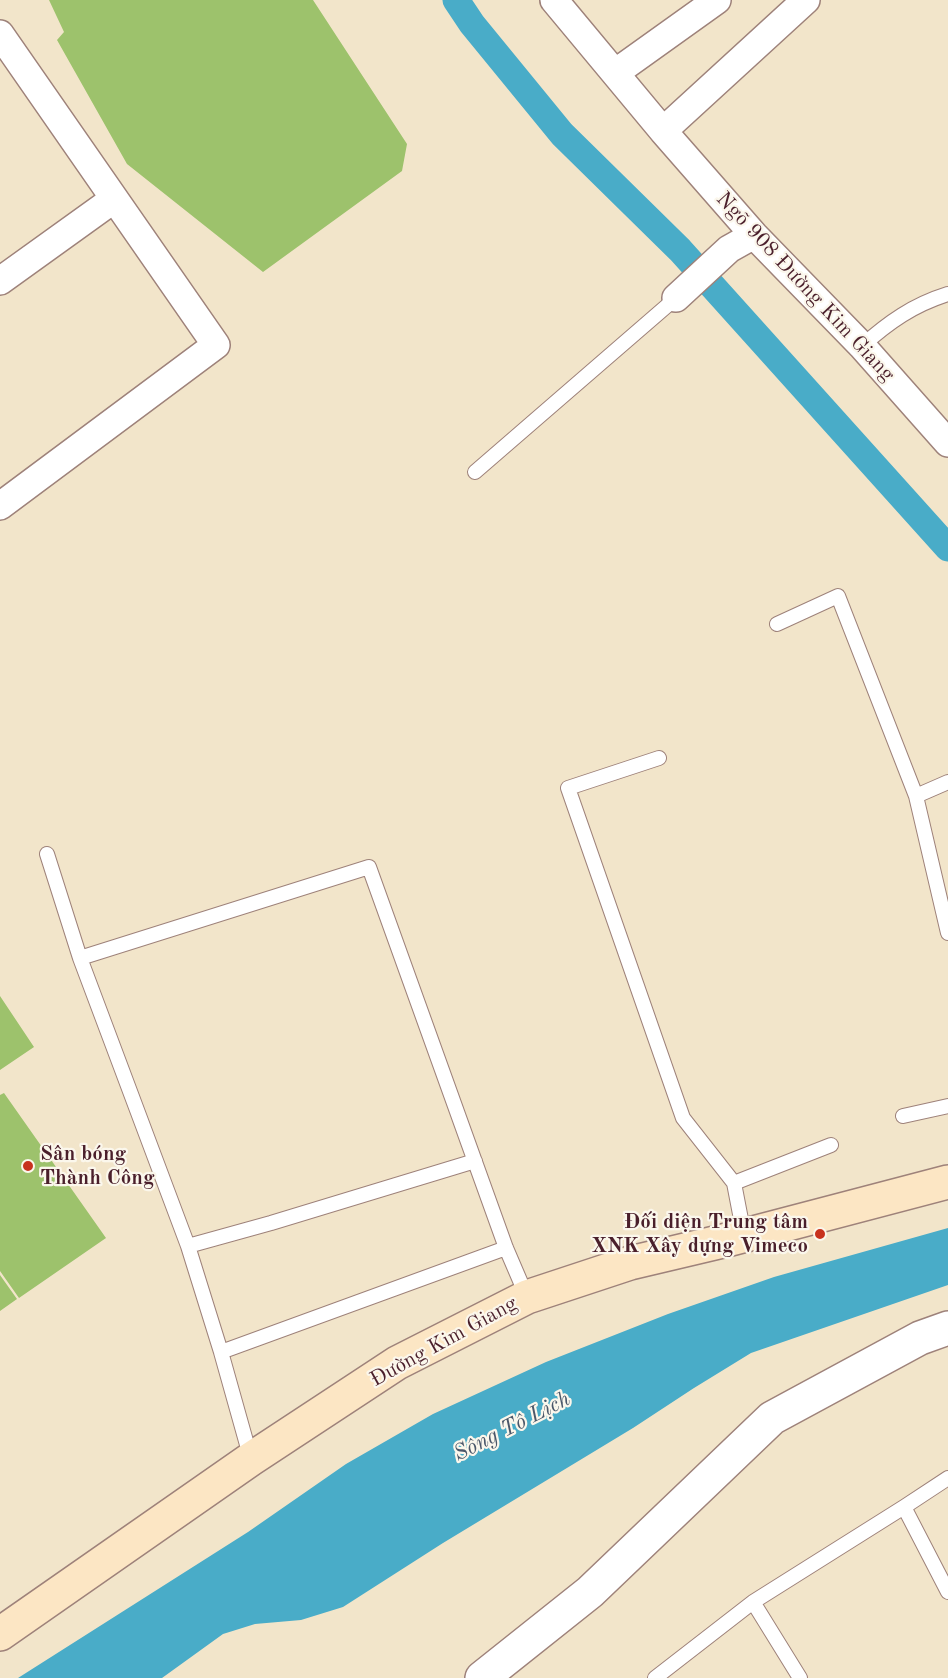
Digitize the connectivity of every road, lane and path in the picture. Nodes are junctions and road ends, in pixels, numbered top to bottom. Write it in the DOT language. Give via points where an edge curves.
graph roads {
  1 [pos="554,0"];
  2 [pos="717,0"];
  3 [pos="806,0"];
  4 [pos="0,34"];
  5 [pos="615,74"];
  6 [pos="663,131"];
  7 [pos="114,199"];
  8 [pos="754,235"];
  9 [pos="0,281"];
  10 [pos="948,294"];
  11 [pos="676,298"];
  12 [pos="862,346"];
  13 [pos="948,444"];
  14 [pos="475,472"];
  15 [pos="0,506"];
  16 [pos="777,624"];
  17 [pos="660,758"];
  18 [pos="948,782"];
  19 [pos="916,796"];
  20 [pos="48,854"];
  21 [pos="948,933"];
  22 [pos="80,958"];
  23 [pos="948,1106"];
  24 [pos="903,1116"];
  25 [pos="831,1145"];
  26 [pos="475,1161"];
  27 [pos="948,1182"];
  28 [pos="734,1183"];
  29 [pos="744,1234"];
  30 [pos="188,1246"];
  31 [pos="506,1248"];
  32 [pos="527,1297"];
  33 [pos="948,1328"];
  34 [pos="221,1352"];
  35 [pos="251,1459"];
  36 [pos="948,1478"];
  37 [pos="904,1507"];
  38 [pos="948,1592"];
  39 [pos="753,1602"];
  40 [pos="0,1634"];
  41 [pos="482,1678"];
  42 [pos="655,1678"];
  43 [pos="800,1678"];
  1 -- 5 [label="street, Ngõ 908 Đường Kim Giang"];
  2 -- 5 [label="street"];
  3 -- 6 [label="street"];
  4 -- 7 [label="street"];
  5 -- 6 [label="street, Ngõ 908 Đường Kim Giang"];
  6 -- 8 [label="street, Ngõ 908 Đường Kim Giang"];
  7 -- 9 [label="street"];
  7 -- 15 [label="street" via="216,345"];
  8 -- 11 [label="street" via="729,249"];
  8 -- 12 [label="street, Ngõ 908 Đường Kim Giang"];
  10 -- 12 [label="lane" via="915,307"];
  11 -- 14 [label="lane"];
  12 -- 13 [label="street, Ngõ 908 Đường Kim Giang"];
  16 -- 19 [label="lane" via="838,596"];
  17 -- 28 [label="lane" via="568,788 683,1118"];
  18 -- 19 [label="lane"];
  19 -- 21 [label="lane"];
  20 -- 22 [label="lane"];
  22 -- 26 [label="lane" via="369,867"];
  22 -- 30 [label="lane"];
  23 -- 24 [label="lane"];
  25 -- 28 [label="lane"];
  26 -- 30 [label="lane"];
  26 -- 31 [label="lane"];
  27 -- 29 [label="main road, Đường Kim Giang"];
  28 -- 29 [label="lane"];
  29 -- 32 [label="main road, Đường Kim Giang" via="630,1263"];
  30 -- 34 [label="lane"];
  31 -- 32 [label="lane"];
  31 -- 34 [label="lane"];
  32 -- 35 [label="main road, Đường Kim Giang" via="397,1363"];
  33 -- 41 [label="street" via="920,1338 772,1418 590,1592"];
  34 -- 35 [label="lane"];
  35 -- 40 [label="main road, Đường Kim Giang"];
  36 -- 37 [label="lane"];
  37 -- 38 [label="lane"];
  37 -- 39 [label="lane"];
  39 -- 42 [label="lane"];
  39 -- 43 [label="lane"];
}
